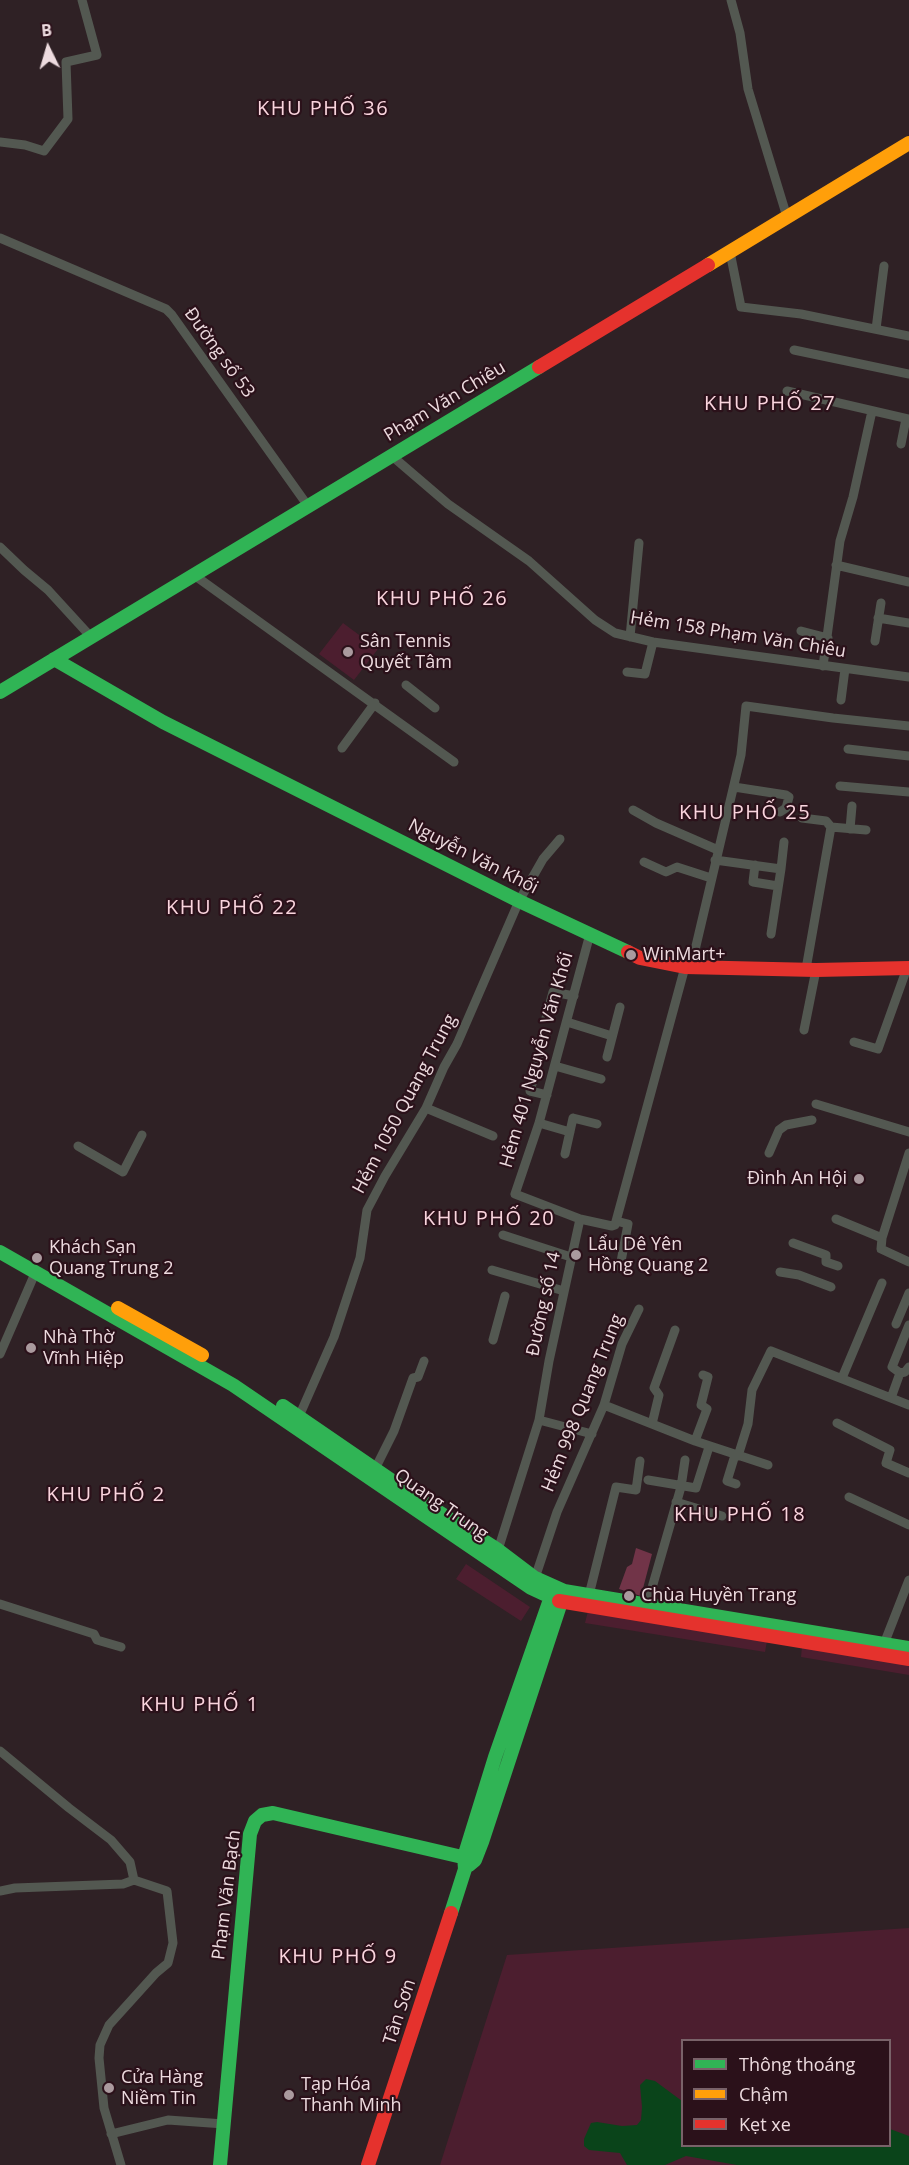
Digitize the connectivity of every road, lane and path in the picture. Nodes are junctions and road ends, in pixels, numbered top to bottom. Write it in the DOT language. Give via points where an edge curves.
graph roads {
  1 [pos="82,0"];
  2 [pos="731,0"];
  3 [pos="0,142"];
  4 [pos="909,143"];
  5 [pos="787,217"];
  6 [pos="0,238"];
  7 [pos="730,252"];
  8 [pos="885,266"];
  9 [pos="876,329"];
  10 [pos="909,336"];
  11 [pos="794,351"];
  12 [pos="909,374"];
  13 [pos="787,391"];
  14 [pos="872,411"];
  15 [pos="908,419"];
  16 [pos="901,444"];
  17 [pos="392,456"];
  18 [pos="308,506"];
  19 [pos="639,543"];
  20 [pos="0,547"];
  21 [pos="836,565"];
  22 [pos="194,575"];
  23 [pos="909,582"];
  24 [pos="881,603"];
  25 [pos="878,618"];
  26 [pos="909,623"];
  27 [pos="801,632"];
  28 [pos="91,637"];
  29 [pos="630,637"];
  30 [pos="828,638"];
  31 [pos="875,641"];
  32 [pos="653,642"];
  33 [pos="54,660"];
  34 [pos="823,666"];
  35 [pos="849,669"];
  36 [pos="627,672"];
  37 [pos="909,677"];
  38 [pos="406,685"];
  39 [pos="0,692"];
  40 [pos="841,700"];
  41 [pos="375,703"];
  42 [pos="435,708"];
  43 [pos="909,726"];
  44 [pos="342,748"];
  45 [pos="848,749"];
  46 [pos="909,756"];
  47 [pos="454,762"];
  48 [pos="840,786"];
  49 [pos="734,787"];
  50 [pos="909,792"];
  51 [pos="852,806"];
  52 [pos="633,810"];
  53 [pos="780,812"];
  54 [pos="802,818"];
  55 [pos="831,827"];
  56 [pos="850,829"];
  57 [pos="866,830"];
  58 [pos="560,839"];
  59 [pos="784,842"];
  60 [pos="718,849"];
  61 [pos="715,860"];
  62 [pos="644,862"];
  63 [pos="755,865"];
  64 [pos="781,868"];
  65 [pos="711,878"];
  66 [pos="778,886"];
  67 [pos="519,902"];
  68 [pos="590,934"];
  69 [pos="771,934"];
  70 [pos="688,967"];
  71 [pos="908,968"];
  72 [pos="811,969"];
  73 [pos="574,996"];
  74 [pos="621,1008"];
  75 [pos="546,1018"];
  76 [pos="567,1022"];
  77 [pos="804,1030"];
  78 [pos="612,1036"];
  79 [pos="854,1042"];
  80 [pos="607,1057"];
  81 [pos="539,1059"];
  82 [pos="555,1066"];
  83 [pos="601,1079"];
  84 [pos="547,1095"];
  85 [pos="816,1104"];
  86 [pos="426,1107"];
  87 [pos="812,1120"];
  88 [pos="539,1123"];
  89 [pos="597,1124"];
  90 [pos="570,1132"];
  91 [pos="909,1132"];
  92 [pos="142,1135"];
  93 [pos="493,1136"];
  94 [pos="78,1146"];
  95 [pos="770,1153"];
  96 [pos="909,1153"];
  97 [pos="565,1154"];
  98 [pos="580,1219"];
  99 [pos="836,1219"];
  100 [pos="616,1221"];
  101 [pos="504,1235"];
  102 [pos="882,1238"];
  103 [pos="0,1243"];
  104 [pos="793,1243"];
  105 [pos="0,1252"];
  106 [pos="571,1257"];
  107 [pos="909,1262"];
  108 [pos="838,1266"];
  109 [pos="620,1267"];
  110 [pos="492,1270"];
  111 [pos="36,1271"];
  112 [pos="780,1272"];
  113 [pos="882,1283"];
  114 [pos="831,1287"];
  115 [pos="564,1291"];
  116 [pos="909,1293"];
  117 [pos="505,1296"];
  118 [pos="639,1310"];
  119 [pos="896,1324"];
  120 [pos="909,1325"];
  121 [pos="675,1330"];
  122 [pos="493,1340"];
  123 [pos="0,1354"];
  124 [pos="424,1361"];
  125 [pos="909,1367"];
  126 [pos="900,1373"];
  127 [pos="703,1375"];
  128 [pos="842,1378"];
  129 [pos="262,1398"];
  130 [pos="891,1398"];
  131 [pos="909,1405"];
  132 [pos="604,1406"];
  133 [pos="538,1420"];
  134 [pos="297,1421"];
  135 [pos="837,1423"];
  136 [pos="652,1424"];
  137 [pos="592,1434"];
  138 [pos="695,1442"];
  139 [pos="709,1447"];
  140 [pos="736,1456"];
  141 [pos="685,1460"];
  142 [pos="640,1461"];
  143 [pos="768,1465"];
  144 [pos="375,1469"];
  145 [pos="909,1473"];
  146 [pos="648,1480"];
  147 [pos="736,1484"];
  148 [pos="681,1487"];
  149 [pos="849,1497"];
  150 [pos="676,1503"];
  151 [pos="722,1516"];
  152 [pos="909,1525"];
  153 [pos="498,1551"];
  154 [pos="535,1578"];
  155 [pos="909,1580"];
  156 [pos="557,1594"];
  157 [pos="589,1595"];
  158 [pos="0,1604"];
  159 [pos="647,1605"];
  160 [pos="786,1633"];
  161 [pos="121,1647"];
  162 [pos="909,1648"];
  163 [pos="883,1649"];
  164 [pos="909,1659"];
  165 [pos="0,1751"];
  166 [pos="468,1862"];
  167 [pos="134,1880"];
  168 [pos="0,1891"];
  169 [pos="224,2124"];
  170 [pos="111,2134"];
  171 [pos="121,2165"];
  172 [pos="220,2165"];
  173 [pos="368,2165"];
  1 -- 3 [label="street" via="97,55 66,62 68,119 44,151"];
  2 -- 5 [label="street" via="748,89"];
  4 -- 5 [label="main road, Phạm Văn Chiêu"];
  5 -- 7 [label="main road, Phạm Văn Chiêu"];
  6 -- 18 [label="street, Đường số 53" via="166,309"];
  7 -- 9 [label="street" via="741,307"];
  7 -- 17 [label="main road, Phạm Văn Chiêu"];
  8 -- 9 [label="street"];
  9 -- 10 [label="street"];
  11 -- 12 [label="street"];
  13 -- 14 [label="street"];
  14 -- 15 [label="street"];
  14 -- 21 [label="street"];
  15 -- 16 [label="street"];
  17 -- 18 [label="main road, Phạm Văn Chiêu"];
  17 -- 29 [label="street, Hẻm 158 Phạm Văn Chiêu" via="448,504 529,561 594,620"];
  18 -- 22 [label="main road, Phạm Văn Chiêu"];
  19 -- 29 [label="street"];
  20 -- 28 [label="street" via="48,590"];
  21 -- 23 [label="street"];
  21 -- 30 [label="street"];
  22 -- 28 [label="main road, Phạm Văn Chiêu"];
  22 -- 41 [label="street"];
  24 -- 25 [label="street"];
  25 -- 26 [label="street"];
  25 -- 31 [label="street"];
  27 -- 30 [label="street"];
  28 -- 33 [label="main road, Phạm Văn Chiêu"];
  29 -- 32 [label="street, Hẻm 158 Phạm Văn Chiêu"];
  30 -- 34 [label="street"];
  32 -- 34 [label="street, Hẻm 158 Phạm Văn Chiêu"];
  32 -- 36 [label="street" via="645,674"];
  33 -- 39 [label="main road, Phạm Văn Chiêu"];
  33 -- 67 [label="main road, Nguyễn Văn Khối" via="163,722"];
  34 -- 35 [label="street, Hẻm 158 Phạm Văn Chiêu"];
  35 -- 37 [label="street, Hẻm 158 Phạm Văn Chiêu"];
  35 -- 40 [label="street"];
  38 -- 42 [label="street"];
  41 -- 44 [label="street"];
  41 -- 47 [label="street"];
  43 -- 49 [label="street" via="746,706"];
  45 -- 46 [label="street"];
  48 -- 50 [label="street"];
  49 -- 53 [label="street" via="786,795 786,808"];
  49 -- 60 [label="street"];
  51 -- 56 [label="street"];
  52 -- 60 [label="street"];
  54 -- 55 [label="street" via="826,821"];
  55 -- 56 [label="street"];
  55 -- 72 [label="street"];
  56 -- 57 [label="street"];
  58 -- 67 [label="street, Hẻm 1050 Quang Trung"];
  59 -- 64 [label="street"];
  60 -- 61 [label="street"];
  61 -- 63 [label="street"];
  61 -- 65 [label="street"];
  62 -- 65 [label="street" via="666,872 677,867"];
  63 -- 64 [label="street"];
  63 -- 66 [label="street" via="753,882"];
  64 -- 66 [label="street"];
  65 -- 70 [label="street"];
  66 -- 69 [label="street"];
  67 -- 68 [label="main road, Nguyễn Văn Khối"];
  67 -- 86 [label="street, Hẻm 1050 Quang Trung"];
  68 -- 70 [label="main road, Nguyễn Văn Khối" via="640,958"];
  68 -- 73 [label="street, Hẻm 401 Nguyễn Văn Khối"];
  70 -- 72 [label="main road, Nguyễn Văn Khối"];
  70 -- 100 [label="street"];
  71 -- 72 [label="main road, Nguyễn Văn Khối"];
  71 -- 79 [label="street" via="878,1049"];
  72 -- 77 [label="street"];
  73 -- 75 [label="street" via="554,992"];
  73 -- 76 [label="street, Hẻm 401 Nguyễn Văn Khối"];
  74 -- 78 [label="street"];
  76 -- 78 [label="street"];
  76 -- 82 [label="street, Hẻm 401 Nguyễn Văn Khối"];
  78 -- 80 [label="street"];
  81 -- 84 [label="street" via="530,1090"];
  82 -- 83 [label="street"];
  82 -- 84 [label="street, Hẻm 401 Nguyễn Văn Khối"];
  84 -- 88 [label="street, Hẻm 401 Nguyễn Văn Khối"];
  85 -- 91 [label="street"];
  86 -- 93 [label="street"];
  86 -- 134 [label="street, Hẻm 1050 Quang Trung" via="368,1210 360,1258 334,1337"];
  87 -- 95 [label="street" via="786,1125"];
  88 -- 90 [label="street"];
  88 -- 98 [label="street, Hẻm 401 Nguyễn Văn Khối" via="515,1194"];
  89 -- 90 [label="street" via="573,1118"];
  90 -- 97 [label="street"];
  92 -- 94 [label="street" via="123,1172"];
  96 -- 102 [label="street"];
  98 -- 100 [label="street" via="612,1226"];
  98 -- 106 [label="street, Đường số 14"];
  99 -- 102 [label="street"];
  100 -- 109 [label="street" via="628,1224"];
  101 -- 106 [label="street"];
  102 -- 107 [label="street" via="881,1249"];
  103 -- 129 [label="main road, Quang Trung" via="169,1336"];
  104 -- 108 [label="street" via="826,1255 826,1262"];
  105 -- 111 [label="main road, Quang Trung"];
  106 -- 115 [label="street, Đường số 14"];
  110 -- 115 [label="street"];
  111 -- 123 [label="street"];
  111 -- 129 [label="main road, Quang Trung"];
  112 -- 114 [label="street"];
  113 -- 128 [label="street"];
  115 -- 133 [label="street, Đường số 14"];
  116 -- 119 [label="street"];
  117 -- 122 [label="street"];
  118 -- 132 [label="street, Hẻm 998 Quang Trung" via="622,1344"];
  120 -- 126 [label="street" via="892,1367"];
  121 -- 136 [label="street" via="654,1388 659,1395"];
  124 -- 144 [label="street"];
  125 -- 126 [label="street"];
  126 -- 130 [label="street"];
  127 -- 138 [label="street" via="708,1377 701,1405 707,1409"];
  128 -- 130 [label="street"];
  128 -- 140 [label="street" via="771,1351 752,1390 748,1424"];
  129 -- 134 [label="main road, Quang Trung"];
  130 -- 131 [label="street"];
  132 -- 136 [label="street"];
  132 -- 137 [label="street, Hẻm 998 Quang Trung"];
  133 -- 137 [label="street"];
  133 -- 153 [label="street, Đường số 14"];
  134 -- 144 [label="main road, Quang Trung"];
  134 -- 156 [label="main road, Quang Trung" via="531,1588"];
  135 -- 145 [label="street" via="891,1450 886,1463"];
  136 -- 138 [label="street"];
  137 -- 154 [label="street, Hẻm 998 Quang Trung" via="557,1512"];
  138 -- 139 [label="street"];
  139 -- 140 [label="street"];
  139 -- 148 [label="street" via="696,1488"];
  140 -- 143 [label="street"];
  140 -- 147 [label="street" via="728,1481"];
  141 -- 148 [label="street"];
  142 -- 157 [label="street" via="636,1490 616,1487"];
  144 -- 153 [label="main road, Quang Trung"];
  146 -- 148 [label="street"];
  148 -- 150 [label="street"];
  149 -- 152 [label="street"];
  150 -- 151 [label="street"];
  150 -- 159 [label="street"];
  153 -- 154 [label="main road, Quang Trung"];
  154 -- 156 [label="main road, Quang Trung"];
  155 -- 163 [label="street"];
  156 -- 157 [label="main road, Quang Trung"];
  156 -- 160 [label="main road, Quang Trung"];
  156 -- 166 [label="main road, Tân Sơn" via="495,1756"];
  157 -- 159 [label="main road, Quang Trung"];
  158 -- 161 [label="street" via="94,1634 98,1640"];
  159 -- 160 [label="main road, Quang Trung"];
  160 -- 163 [label="main road, Quang Trung"];
  162 -- 163 [label="main road, Quang Trung"];
  163 -- 164 [label="main road, Quang Trung"];
  165 -- 167 [label="street" via="111,1840 130,1862"];
  166 -- 169 [label="main road, Phạm Văn Bạch" via="273,1813 255,1821 250,1834 233,1999"];
  166 -- 173 [label="main road, Tân Sơn"];
  167 -- 168 [label="street" via="123,1884"];
  167 -- 170 [label="street" via="167,1891 173,1943 168,1963 109,2025 100,2045 104,2108"];
  169 -- 170 [label="street" via="168,2121"];
  169 -- 172 [label="main road, Phạm Văn Bạch"];
  170 -- 171 [label="street"];
}
